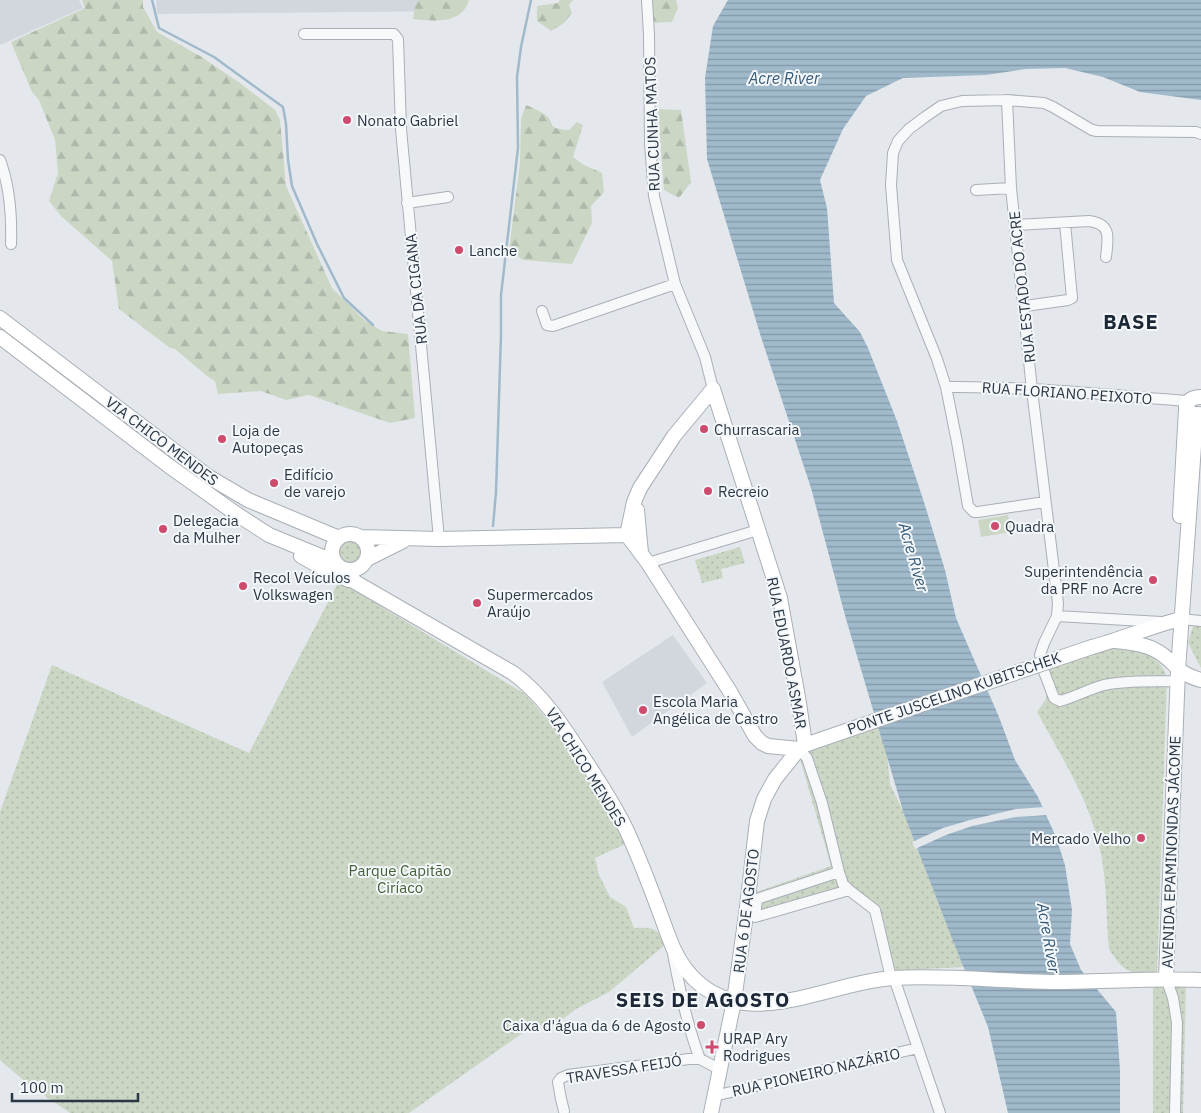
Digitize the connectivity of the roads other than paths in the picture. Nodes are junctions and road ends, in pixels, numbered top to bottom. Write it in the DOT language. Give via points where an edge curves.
graph roads {
  1 [pos="647,0"];
  2 [pos="304,34"];
  3 [pos="1007,100"];
  4 [pos="1201,134"];
  5 [pos="0,160"];
  6 [pos="1011,188"];
  7 [pos="976,190"];
  8 [pos="448,197"];
  9 [pos="408,203"];
  10 [pos="1065,223"];
  11 [pos="1015,225"];
  12 [pos="11,244"];
  13 [pos="1106,257"];
  14 [pos="675,284"];
  15 [pos="1025,306"];
  16 [pos="542,311"];
  17 [pos="0,318"];
  18 [pos="0,337"];
  19 [pos="946,387"];
  20 [pos="713,389"];
  21 [pos="1032,390"];
  22 [pos="1195,407"];
  23 [pos="637,495"];
  24 [pos="1045,502"];
  25 [pos="758,530"];
  26 [pos="270,535"];
  27 [pos="627,535"];
  28 [pos="360,537"];
  29 [pos="339,538"];
  30 [pos="409,539"];
  31 [pos="439,539"];
  32 [pos="645,559"];
  33 [pos="365,562"];
  34 [pos="341,566"];
  35 [pos="355,582"];
  36 [pos="369,590"];
  37 [pos="1058,616"];
  38 [pos="1174,621"];
  39 [pos="1201,621"];
  40 [pos="1115,641"];
  41 [pos="1178,676"];
  42 [pos="1201,680"];
  43 [pos="806,745"];
  44 [pos="839,872"];
  45 [pos="849,890"];
  46 [pos="671,943"];
  47 [pos="894,978"];
  48 [pos="1160,978"];
  49 [pos="1201,980"];
  50 [pos="734,1001"];
  51 [pos="918,1048"];
  52 [pos="700,1059"];
  53 [pos="719,1069"];
  54 [pos="714,1096"];
  55 [pos="564,1111"];
  56 [pos="711,1113"];
  57 [pos="940,1113"];
  58 [pos="1175,1113"];
  1 -- 14 [label="street, RUA CUNHA MATOS" via="654,196"];
  2 -- 9 [label="street, RUA DA CIGANA" via="394,34 398,39"];
  3 -- 4 [label="street" via="1044,103 1097,132"];
  3 -- 6 [label="street, RUA ESTADO DO ACRE"];
  3 -- 19 [label="street" via="962,101 941,106 909,129 893,153 891,185 897,260"];
  5 -- 12 [label="street" via="10,198"];
  6 -- 7 [label="street"];
  6 -- 11 [label="street, RUA ESTADO DO ACRE"];
  8 -- 9 [label="street"];
  9 -- 31 [label="street, RUA DA CIGANA"];
  10 -- 11 [label="street"];
  10 -- 13 [label="street" via="1090,220 1104,226 1107,232"];
  10 -- 15 [label="street" via="1073,295 1071,299"];
  11 -- 15 [label="street, RUA ESTADO DO ACRE"];
  14 -- 16 [label="street" via="553,326 547,325"];
  14 -- 20 [label="street, RUA CUNHA MATOS" via="705,357"];
  15 -- 21 [label="street, RUA ESTADO DO ACRE"];
  17 -- 29 [label="main road, VIA CHICO MENDES" via="209,477 248,500"];
  18 -- 26 [label="main road, VIA CHICO MENDES" via="168,466 234,514"];
  19 -- 21 [label="street, RUA FLORIANO PEIXOTO"];
  19 -- 24 [label="street" via="968,506 974,512"];
  20 -- 23 [label="main road" via="674,436"];
  20 -- 25 [label="main road, RUA EDUARDO ASMAR"];
  21 -- 22 [label="street, RUA FLORIANO PEIXOTO"];
  21 -- 24 [label="street, RUA ESTADO DO ACRE"];
  22 -- 38 [label="main road, AVENIDA EPAMINONDAS JÁCOME"];
  23 -- 27 [label="main road"];
  23 -- 32 [label="main road"];
  24 -- 37 [label="street, RUA ESTADO DO ACRE"];
  25 -- 32 [label="street"];
  25 -- 43 [label="main road, RUA EDUARDO ASMAR" via="780,598"];
  26 -- 34 [label="main road, VIA CHICO MENDES"];
  26 -- 35 [label="main road" via="316,565"];
  27 -- 31 [label="main road"];
  27 -- 32 [label="main road"];
  28 -- 29 [label="main road" via="349,534"];
  28 -- 30 [label="main road"];
  28 -- 33 [label="main road" via="367,546"];
  29 -- 34 [label="main road" via="332,551"];
  30 -- 31 [label="main road"];
  30 -- 33 [label="main road"];
  32 -- 43 [label="main road" via="730,690 757,739 768,746"];
  33 -- 34 [label="main road" via="356,570"];
  33 -- 36 [label="main road" via="361,574"];
  34 -- 35 [label="main road, VIA CHICO MENDES"];
  35 -- 36 [label="main road, VIA CHICO MENDES"];
  36 -- 46 [label="main road, VIA CHICO MENDES" via="513,673 545,702 626,827"];
  37 -- 38 [label="street"];
  37 -- 41 [label="street" via="1040,655 1056,700 1114,683"];
  38 -- 39 [label="street"];
  38 -- 40 [label="main road"];
  38 -- 41 [label="main road, AVENIDA EPAMINONDAS JÁCOME"];
  40 -- 41 [label="main road" via="1134,643 1163,655"];
  40 -- 43 [label="main road, PONTE JUSCELINO KUBITSCHEK, bridge" via="1092,646"];
  41 -- 42 [label="main road"];
  41 -- 48 [label="main road, AVENIDA EPAMINONDAS JÁCOME"];
  43 -- 44 [label="street"];
  43 -- 50 [label="main road, RUA 6 DE AGOSTO" via="775,779 757,821"];
  44 -- 45 [label="street"];
  44 -- 45 [label="street" via="757,899 755,917"];
  45 -- 47 [label="street" via="875,910"];
  46 -- 50 [label="main road, VIA CHICO MENDES" via="695,982"];
  46 -- 52 [label="street" via="690,1033"];
  47 -- 48 [label="main road" via="1053,982"];
  47 -- 50 [label="main road" via="782,1000"];
  47 -- 51 [label="street"];
  48 -- 49 [label="main road"];
  48 -- 58 [label="street, AVENIDA EPAMINONDAS JÁCOME" via="1173,998 1177,1023"];
  50 -- 53 [label="main road, RUA 6 DE AGOSTO"];
  51 -- 54 [label="street, RUA PIONEIRO NAZÁRIO"];
  51 -- 57 [label="street"];
  52 -- 53 [label="street, TRAVESSA FEIJÓ"];
  52 -- 55 [label="street, TRAVESSA FEIJÓ" via="566,1076 558,1082"];
  53 -- 54 [label="main road, RUA 6 DE AGOSTO"];
  54 -- 56 [label="main road, RUA 6 DE AGOSTO"];
}
